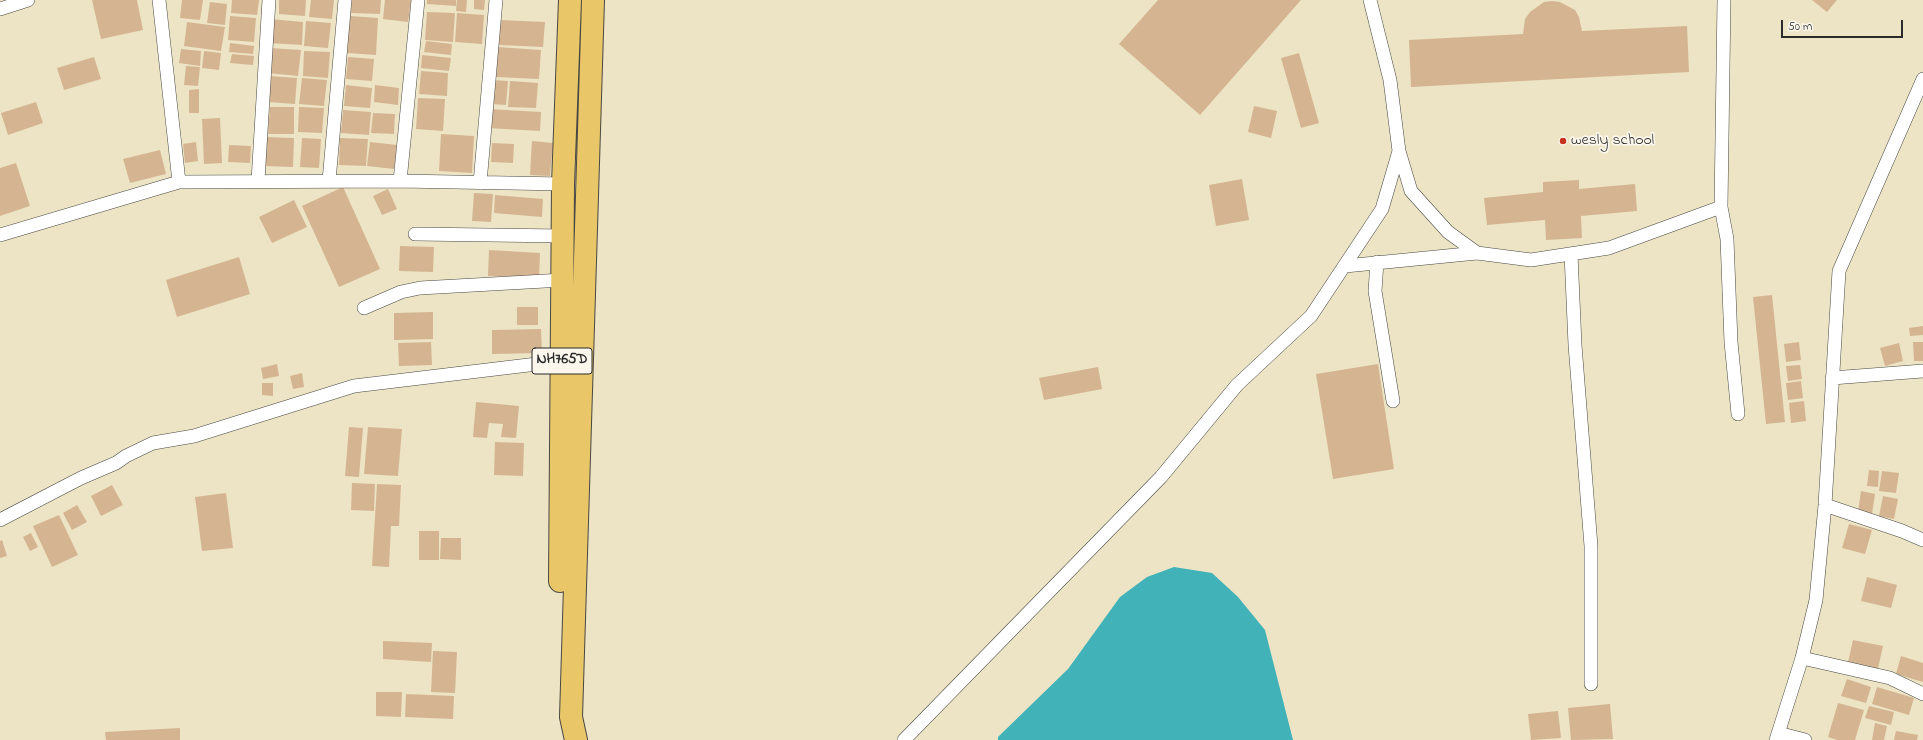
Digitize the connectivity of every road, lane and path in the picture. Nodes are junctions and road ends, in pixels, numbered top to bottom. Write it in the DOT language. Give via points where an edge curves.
graph roads {
  1 [pos="28,0"];
  2 [pos="159,0"];
  3 [pos="269,0"];
  4 [pos="345,0"];
  5 [pos="418,0"];
  6 [pos="496,0"];
  7 [pos="570,0"];
  8 [pos="593,0"];
  9 [pos="1370,0"];
  10 [pos="1724,0"];
  11 [pos="0,9"];
  12 [pos="1921,87"];
  13 [pos="1399,151"];
  14 [pos="258,181"];
  15 [pos="329,181"];
  16 [pos="400,181"];
  17 [pos="178,182"];
  18 [pos="480,182"];
  19 [pos="563,184"];
  20 [pos="1722,207"];
  21 [pos="415,234"];
  22 [pos="0,235"];
  23 [pos="563,236"];
  24 [pos="1477,252"];
  25 [pos="1571,254"];
  26 [pos="1377,262"];
  27 [pos="1345,266"];
  28 [pos="563,280"];
  29 [pos="364,308"];
  30 [pos="562,361"];
  31 [pos="1923,371"];
  32 [pos="1832,378"];
  33 [pos="1393,401"];
  34 [pos="1738,414"];
  35 [pos="1825,505"];
  36 [pos="0,520"];
  37 [pos="1923,540"];
  38 [pos="1802,658"];
  39 [pos="1591,684"];
  40 [pos="1923,694"];
  41 [pos="1777,736"];
  42 [pos="560,740"];
  43 [pos="576,740"];
  44 [pos="904,740"];
  45 [pos="1804,740"];
  1 -- 11 [label="street"];
  2 -- 17 [label="street"];
  3 -- 14 [label="street"];
  4 -- 15 [label="street"];
  5 -- 16 [label="street"];
  6 -- 18 [label="street"];
  7 -- 19 [label="highway, NH765D"];
  8 -- 43 [label="highway, NH765D" via="571,717"];
  9 -- 13 [label="street" via="1390,80"];
  10 -- 20 [label="street"];
  12 -- 32 [label="street" via="1839,272"];
  13 -- 24 [label="street" via="1411,191 1448,232"];
  13 -- 27 [label="street" via="1382,209"];
  14 -- 15 [label="street"];
  14 -- 17 [label="street"];
  15 -- 16 [label="street"];
  16 -- 18 [label="street"];
  17 -- 22 [label="street"];
  18 -- 19 [label="street"];
  19 -- 23 [label="highway, NH765D"];
  20 -- 25 [label="street" via="1609,248"];
  20 -- 34 [label="street" via="1728,239"];
  21 -- 23 [label="street"];
  23 -- 28 [label="highway, NH765D"];
  24 -- 25 [label="street" via="1531,260"];
  24 -- 26 [label="street"];
  25 -- 39 [label="street" via="1575,345 1591,546"];
  26 -- 27 [label="street"];
  26 -- 33 [label="street" via="1375,291"];
  27 -- 44 [label="street" via="1311,316 1236,385 1161,477"];
  28 -- 29 [label="street" via="420,288 401,292"];
  28 -- 30 [label="highway, NH765D"];
  30 -- 36 [label="street" via="354,386 194,436 153,443"];
  30 -- 42 [label="highway, NH765D"];
  31 -- 32 [label="street"];
  32 -- 35 [label="street"];
  35 -- 37 [label="street"];
  35 -- 38 [label="street" via="1816,600"];
  38 -- 40 [label="street" via="1890,678"];
  38 -- 41 [label="street"];
  41 -- 45 [label="street"];
}
